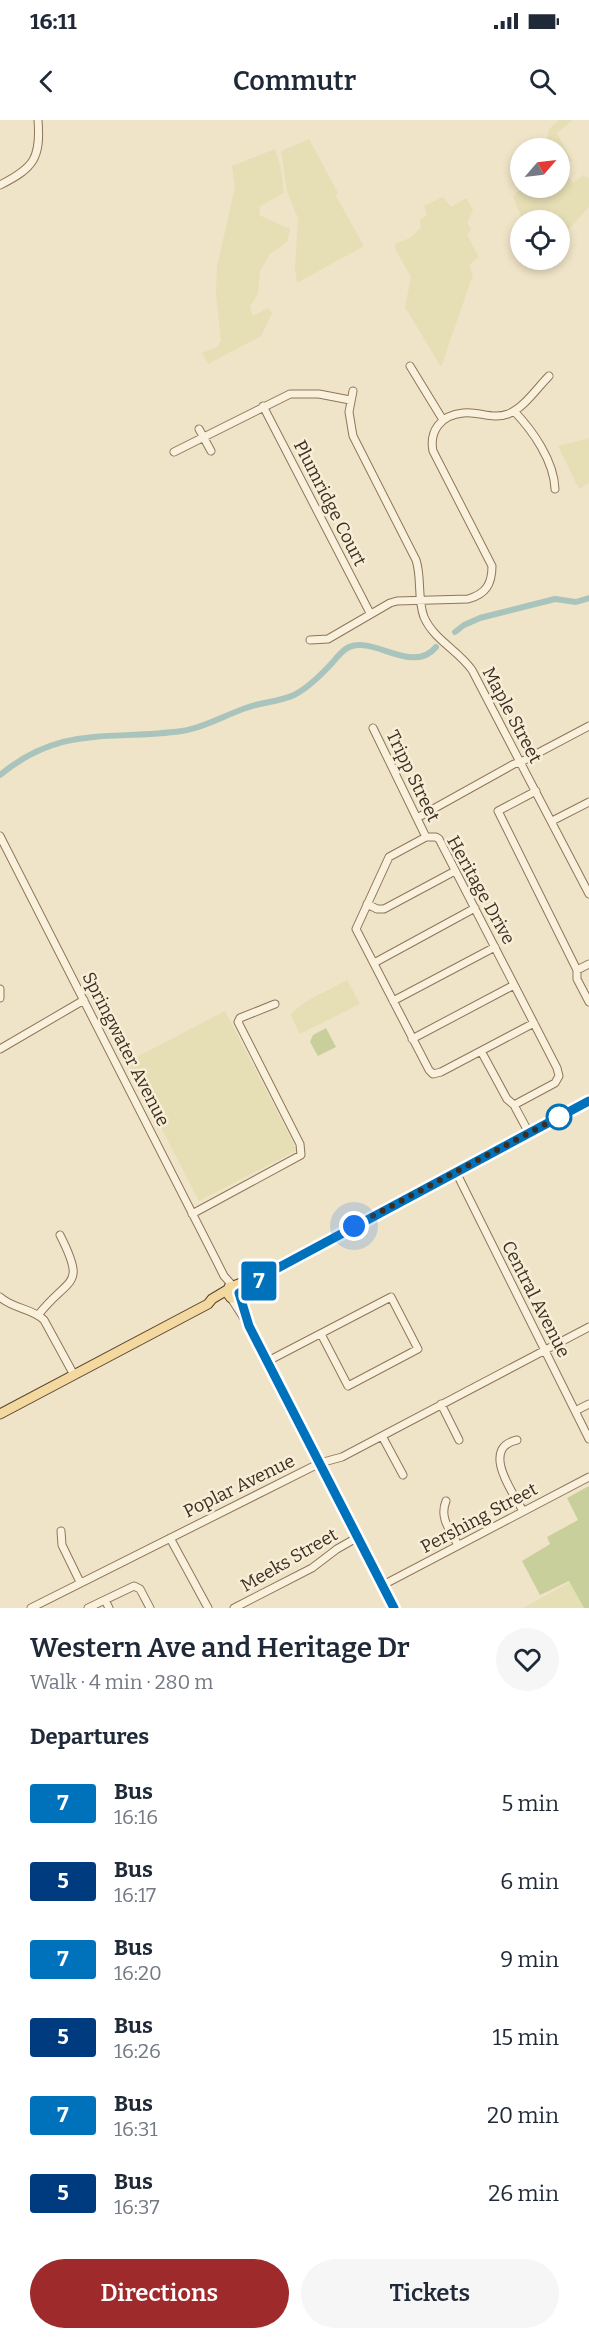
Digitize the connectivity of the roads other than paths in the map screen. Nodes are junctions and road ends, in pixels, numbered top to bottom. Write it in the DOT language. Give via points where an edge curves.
graph roads {
  1 [pos="38,120"];
  2 [pos="0,185"];
  3 [pos="410,366"];
  4 [pos="549,376"];
  5 [pos="353,391"];
  6 [pos="350,400"];
  7 [pos="263,406"];
  8 [pos="514,411"];
  9 [pos="443,420"];
  10 [pos="199,429"];
  11 [pos="204,436"];
  12 [pos="211,451"];
  13 [pos="174,452"];
  14 [pos="555,489"];
  15 [pos="422,600"];
  16 [pos="370,614"];
  17 [pos="310,640"];
  18 [pos="589,726"];
  19 [pos="373,728"];
  20 [pos="521,762"];
  21 [pos="536,791"];
  22 [pos="589,802"];
  23 [pos="417,818"];
  24 [pos="552,821"];
  25 [pos="0,836"];
  26 [pos="426,837"];
  27 [pos="3,850"];
  28 [pos="455,871"];
  29 [pos="586,878"];
  30 [pos="589,894"];
  31 [pos="367,904"];
  32 [pos="475,908"];
  33 [pos="495,947"];
  34 [pos="374,963"];
  35 [pos="589,964"];
  36 [pos="577,970"];
  37 [pos="514,985"];
  38 [pos="0,989"];
  39 [pos="0,998"];
  40 [pos="84,999"];
  41 [pos="393,1001"];
  42 [pos="589,1002"];
  43 [pos="275,1004"];
  44 [pos="534,1023"];
  45 [pos="412,1039"];
  46 [pos="0,1049"];
  47 [pos="482,1051"];
  48 [pos="589,1101"];
  49 [pos="514,1105"];
  50 [pos="529,1132"];
  51 [pos="456,1172"];
  52 [pos="192,1214"];
  53 [pos="60,1235"];
  54 [pos="233,1292"];
  55 [pos="0,1297"];
  56 [pos="39,1314"];
  57 [pos="589,1327"];
  58 [pos="321,1334"];
  59 [pos="545,1349"];
  60 [pos="268,1362"];
  61 [pos="74,1375"];
  62 [pos="441,1404"];
  63 [pos="589,1404"];
  64 [pos="575,1411"];
  65 [pos="0,1414"];
  66 [pos="382,1436"];
  67 [pos="589,1439"];
  68 [pos="459,1440"];
  69 [pos="518,1440"];
  70 [pos="320,1463"];
  71 [pos="402,1475"];
  72 [pos="589,1477"];
  73 [pos="446,1501"];
  74 [pos="523,1511"];
  75 [pos="61,1531"];
  76 [pos="170,1538"];
  77 [pos="358,1538"];
  78 [pos="458,1545"];
  79 [pos="80,1582"];
  80 [pos="383,1586"];
  81 [pos="105,1600"];
  82 [pos="31,1608"];
  83 [pos="88,1608"];
  84 [pos="109,1608"];
  85 [pos="150,1608"];
  86 [pos="208,1608"];
  87 [pos="234,1608"];
  88 [pos="394,1608"];
  1 -- 2 [label="street" via="39,148 35,158 27,169"];
  3 -- 9 [label="street"];
  4 -- 8 [label="street"];
  5 -- 6 [label="street, Maple Street"];
  6 -- 7 [label="street" via="296,393"];
  6 -- 15 [label="street, Maple Street" via="353,436 416,560"];
  7 -- 11 [label="street"];
  7 -- 16 [label="street, Plumridge Court"];
  8 -- 9 [label="street" via="492,417 465,413"];
  8 -- 14 [label="street" via="537,440 555,478"];
  9 -- 15 [label="street" via="433,434 433,452 488,557 492,578 478,596"];
  10 -- 11 [label="street"];
  11 -- 12 [label="street"];
  11 -- 13 [label="street"];
  15 -- 16 [label="street" via="397,601"];
  15 -- 20 [label="street, Maple Street" via="425,618 446,646 472,670"];
  16 -- 17 [label="street" via="328,639"];
  18 -- 20 [label="street"];
  19 -- 23 [label="street, Tripp Street"];
  20 -- 21 [label="street, Maple Street"];
  20 -- 23 [label="street"];
  21 -- 24 [label="street, Maple Street"];
  21 -- 36 [label="street" via="498,811"];
  22 -- 24 [label="street"];
  23 -- 26 [label="street, Tripp Street"];
  24 -- 29 [label="street, Maple Street"];
  25 -- 27 [label="street, Springwater Avenue"];
  26 -- 28 [label="street, Heritage Drive" via="438,839"];
  26 -- 31 [label="street, Heritage Drive" via="389,857"];
  27 -- 40 [label="street, Springwater Avenue"];
  28 -- 31 [label="street" via="384,909"];
  28 -- 32 [label="street, Heritage Drive"];
  29 -- 30 [label="street, Maple Street"];
  31 -- 34 [label="street, Heritage Drive" via="356,929"];
  32 -- 33 [label="street, Heritage Drive"];
  32 -- 34 [label="street"];
  33 -- 37 [label="street, Heritage Drive"];
  33 -- 41 [label="street"];
  34 -- 41 [label="street, Heritage Drive"];
  35 -- 36 [label="street"];
  36 -- 42 [label="street" via="577,979"];
  37 -- 44 [label="street, Heritage Drive"];
  37 -- 45 [label="street"];
  38 -- 39 [label="street"];
  40 -- 46 [label="street"];
  40 -- 52 [label="street, Springwater Avenue"];
  41 -- 45 [label="street, Heritage Drive"];
  43 -- 52 [label="street" via="238,1022 300,1144 301,1155"];
  44 -- 47 [label="street"];
  44 -- 49 [label="street, Heritage Drive" via="559,1076 555,1083"];
  45 -- 47 [label="street, Heritage Drive" via="433,1074"];
  47 -- 49 [label="street"];
  48 -- 50 [label="main road"];
  49 -- 50 [label="street"];
  50 -- 51 [label="main road"];
  51 -- 54 [label="main road"];
  51 -- 59 [label="street, Central Avenue"];
  52 -- 54 [label="street, Springwater Avenue"];
  53 -- 56 [label="street" via="74,1264 74,1276"];
  54 -- 60 [label="street, Springwater Avenue"];
  54 -- 61 [label="main road"];
  55 -- 56 [label="street"];
  56 -- 61 [label="street"];
  57 -- 59 [label="street, Poplar Avenue"];
  58 -- 58 [label="street" via="391,1297 418,1349 348,1386"];
  58 -- 60 [label="street"];
  59 -- 62 [label="street, Poplar Avenue"];
  59 -- 64 [label="street, Central Avenue"];
  60 -- 70 [label="street, Springwater Avenue"];
  61 -- 65 [label="main road"];
  62 -- 66 [label="street, Poplar Avenue"];
  62 -- 68 [label="street"];
  63 -- 64 [label="street"];
  64 -- 67 [label="street, Central Avenue"];
  66 -- 70 [label="street, Poplar Avenue" via="342,1458"];
  66 -- 71 [label="street"];
  69 -- 74 [label="street" via="502,1450 500,1466"];
  70 -- 76 [label="street, Poplar Avenue"];
  70 -- 77 [label="street, Springwater Avenue"];
  72 -- 74 [label="street, Pershing Street"];
  73 -- 78 [label="street" via="442,1512"];
  74 -- 78 [label="street, Pershing Street"];
  75 -- 79 [label="street" via="62,1545"];
  76 -- 79 [label="street, Poplar Avenue"];
  76 -- 86 [label="street"];
  77 -- 80 [label="street, Springwater Avenue"];
  77 -- 87 [label="street, Meeks Street" via="312,1568"];
  78 -- 80 [label="street, Pershing Street"];
  79 -- 82 [label="street, Poplar Avenue"];
  80 -- 88 [label="street, Springwater Avenue"];
  81 -- 83 [label="street"];
  81 -- 84 [label="street"];
  81 -- 85 [label="street" via="134,1586 140,1589"];
}
